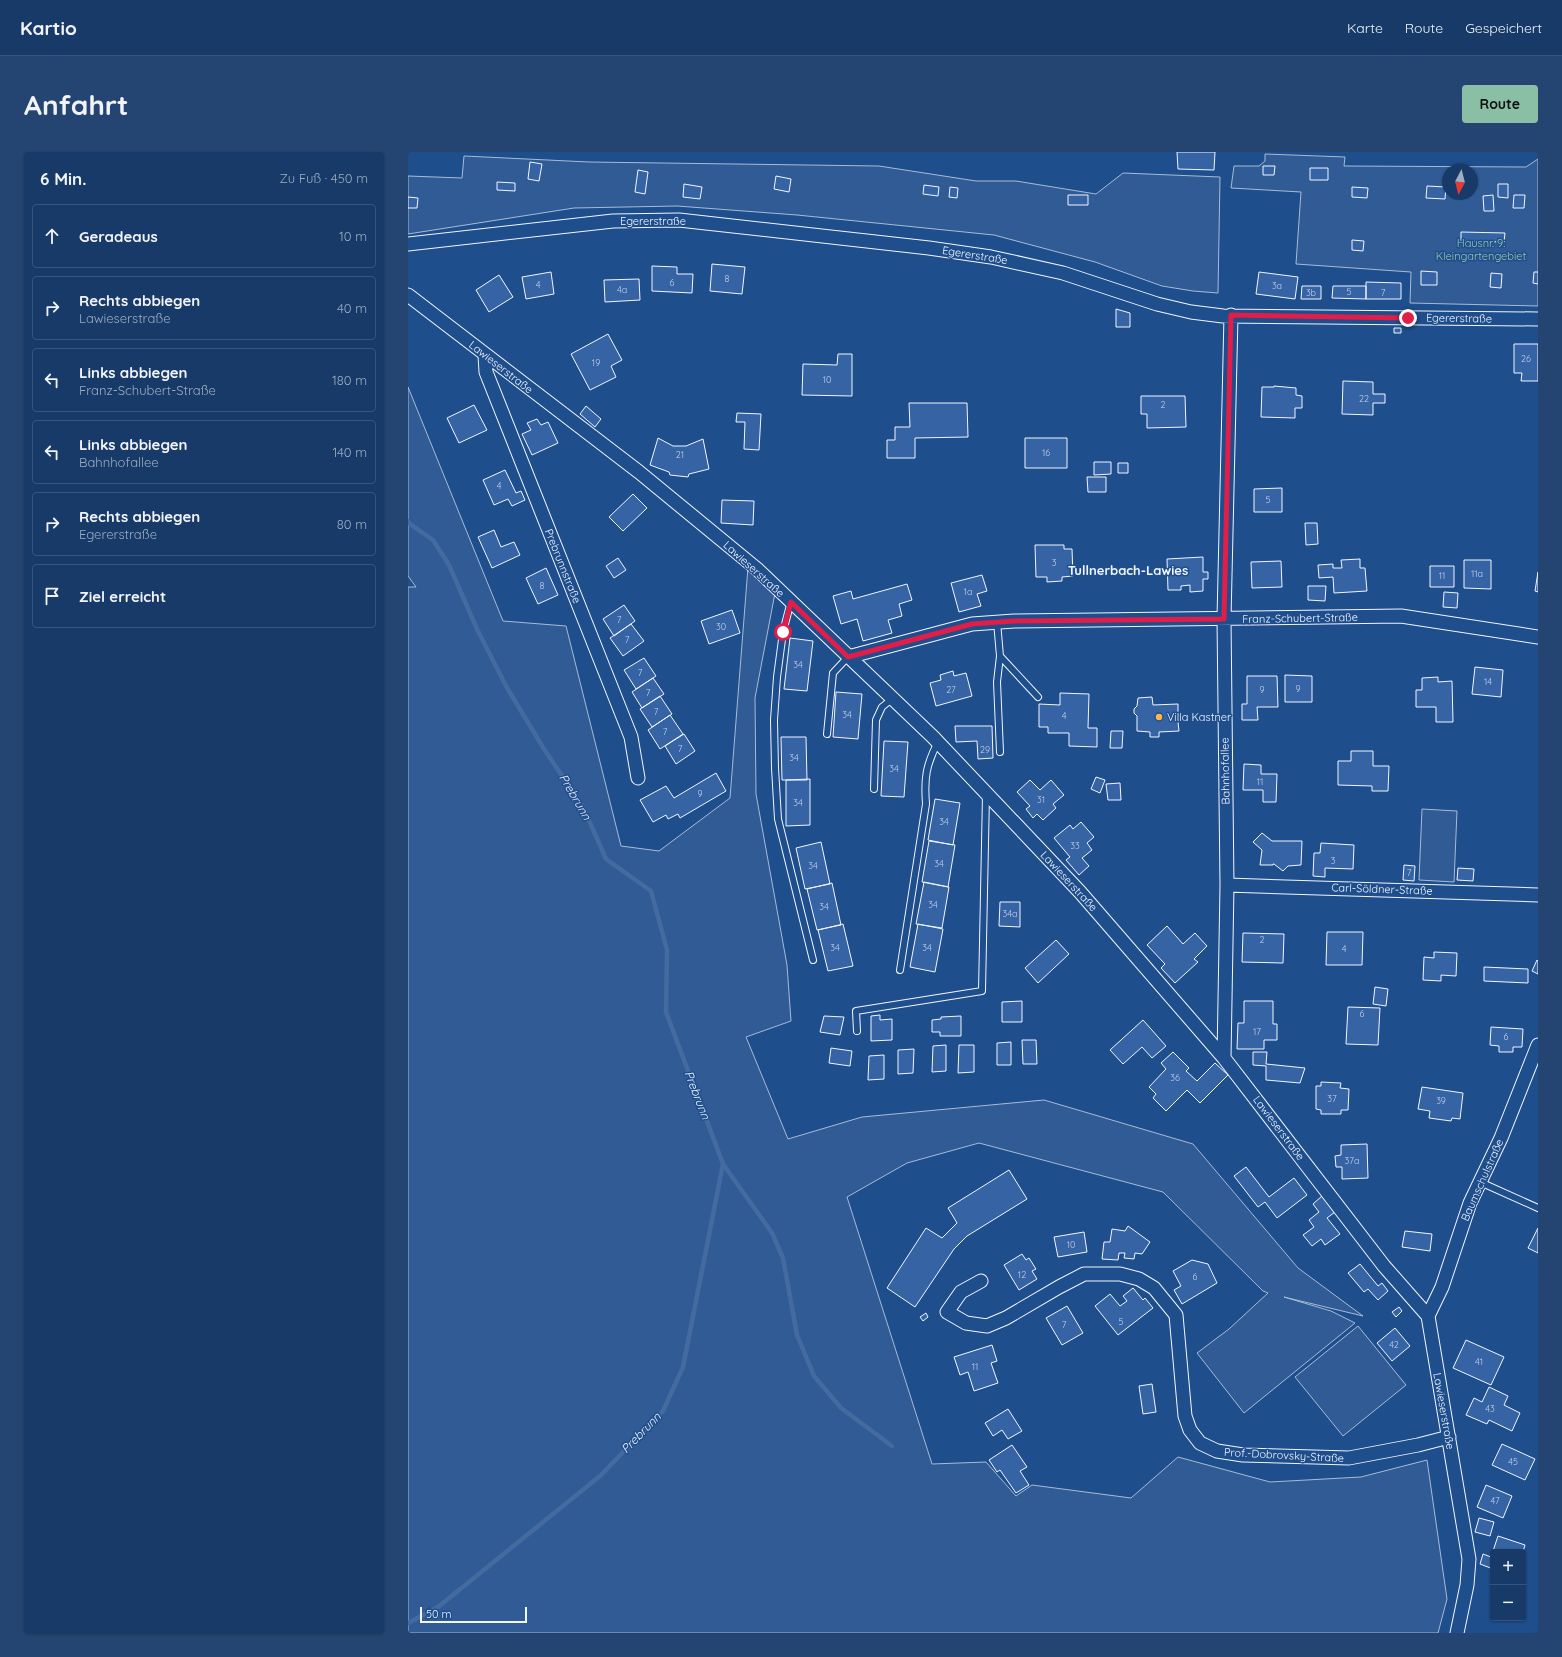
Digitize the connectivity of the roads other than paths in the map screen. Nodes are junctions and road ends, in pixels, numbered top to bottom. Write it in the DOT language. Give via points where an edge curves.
graph roads {
  1 [pos="408,244"];
  2 [pos="408,295"];
  3 [pos="1231,315"];
  4 [pos="1538,319"];
  5 [pos="485,355"];
  6 [pos="791,602"];
  7 [pos="1224,619"];
  8 [pos="997,622"];
  9 [pos="1538,636"];
  10 [pos="1000,656"];
  11 [pos="848,657"];
  12 [pos="1038,697"];
  13 [pos="892,699"];
  14 [pos="827,734"];
  15 [pos="938,742"];
  16 [pos="1000,752"];
  17 [pos="638,778"];
  18 [pos="874,789"];
  19 [pos="986,793"];
  20 [pos="1227,885"];
  21 [pos="1538,895"];
  22 [pos="813,960"];
  23 [pos="900,970"];
  24 [pos="857,1031"];
  25 [pos="1538,1045"];
  26 [pos="1224,1058"];
  27 [pos="1480,1182"];
  28 [pos="1538,1208"];
  29 [pos="981,1281"];
  30 [pos="1428,1316"];
  31 [pos="1449,1437"];
  32 [pos="1457,1633"];
  1 -- 3 [label="street, Egererstraße" via="613,220 679,220 991,257 1063,273 1157,304 1191,312"];
  2 -- 5 [label="street, Lawieserstraße"];
  3 -- 4 [label="street, Egererstraße"];
  3 -- 7 [label="street, Bahnhofallee"];
  5 -- 6 [label="street, Lawieserstraße" via="639,472 757,569"];
  5 -- 17 [label="street, Prebrunnstraße" via="486,372 631,737"];
  6 -- 11 [label="street, Lawieserstraße"];
  6 -- 22 [label="lane" via="783,632 774,720 778,819"];
  7 -- 8 [label="street, Franz-Schubert-Straße"];
  7 -- 9 [label="street, Franz-Schubert-Straße" via="1401,616"];
  7 -- 20 [label="street, Bahnhofallee"];
  8 -- 10 [label="lane"];
  8 -- 11 [label="street, Franz-Schubert-Straße" via="972,624"];
  10 -- 12 [label="lane"];
  10 -- 16 [label="lane"];
  11 -- 13 [label="street, Lawieserstraße"];
  11 -- 14 [label="lane" via="833,673"];
  13 -- 15 [label="street, Lawieserstraße"];
  13 -- 18 [label="lane" via="882,707 876,720"];
  15 -- 19 [label="street, Lawieserstraße"];
  15 -- 23 [label="lane" via="926,770 926,804"];
  19 -- 24 [label="lane" via="982,991 856,1011"];
  19 -- 26 [label="street, Lawieserstraße" via="1080,892"];
  20 -- 21 [label="street, Carl-Söldner-Straße"];
  20 -- 26 [label="street, Bahnhofallee"];
  25 -- 27 [label="street, Baumschulstraße" via="1501,1138"];
  26 -- 30 [label="street, Lawieserstraße" via="1384,1266"];
  27 -- 28 [label="lane"];
  27 -- 30 [label="street, Baumschulstraße" via="1470,1203 1442,1287"];
  29 -- 31 [label="street, Prof.-Dobrovsky-Straße" via="961,1292 947,1312 966,1323 987,1326 1084,1274 1120,1274 1138,1279 1154,1288 1176,1315 1185,1416 1190,1430 1200,1443 1218,1451 1243,1455 1349,1458"];
  30 -- 31 [label="street, Lawieserstraße"];
  31 -- 32 [label="street, Lawieserstraße" via="1469,1559 1467,1584"];
}
